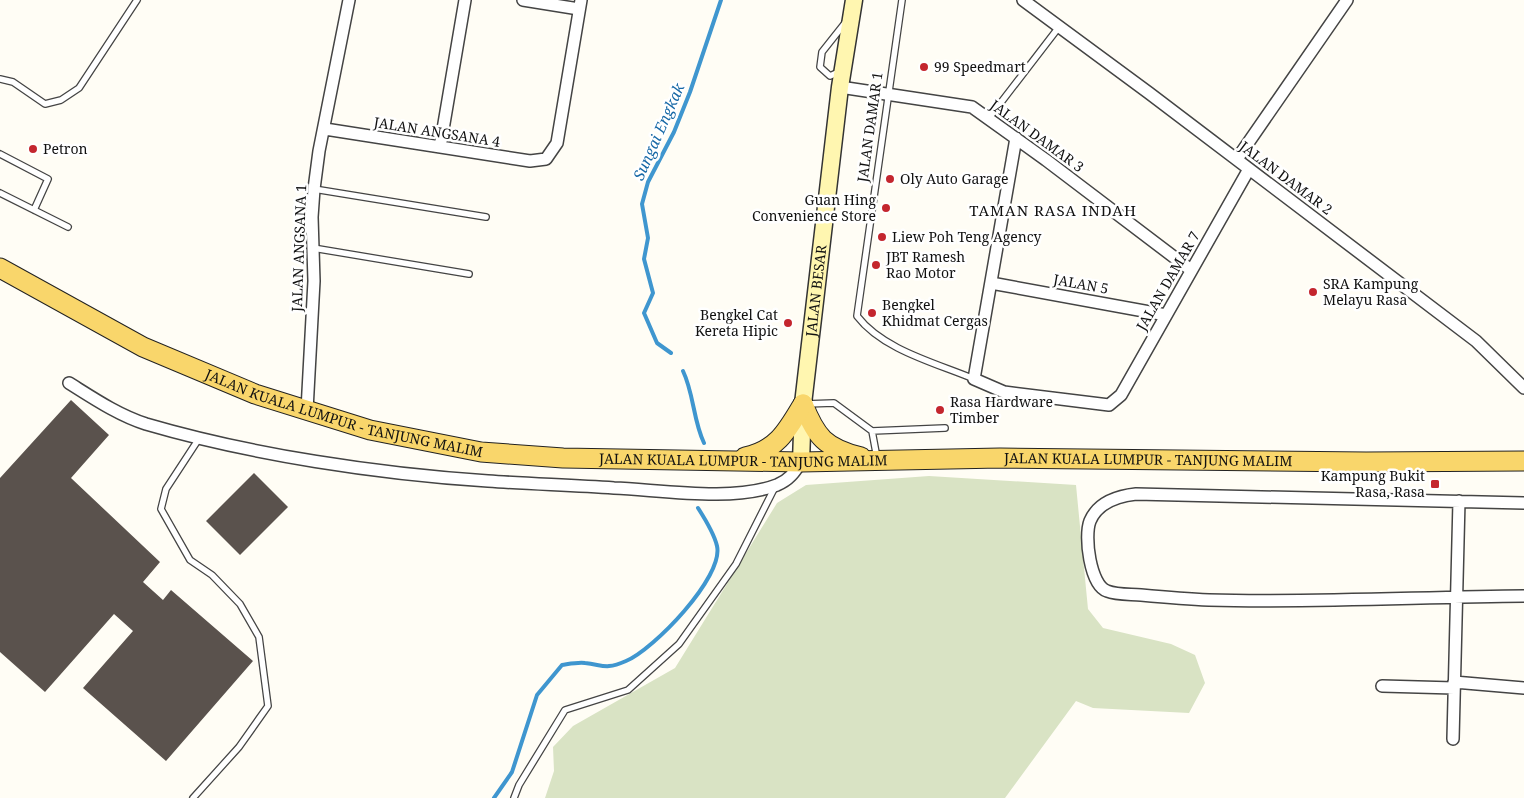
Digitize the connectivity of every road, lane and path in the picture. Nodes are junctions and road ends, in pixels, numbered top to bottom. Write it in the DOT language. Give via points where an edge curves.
graph roads {
  1 [pos="137,0"];
  2 [pos="349,0"];
  3 [pos="465,0"];
  4 [pos="523,0"];
  5 [pos="902,0"];
  6 [pos="1023,0"];
  7 [pos="1347,0"];
  8 [pos="580,4"];
  9 [pos="852,8"];
  10 [pos="1059,27"];
  11 [pos="843,70"];
  12 [pos="0,79"];
  13 [pos="840,87"];
  14 [pos="887,93"];
  15 [pos="989,118"];
  16 [pos="324,130"];
  17 [pos="1016,138"];
  18 [pos="440,147"];
  19 [pos="0,154"];
  20 [pos="1237,159"];
  21 [pos="1249,169"];
  22 [pos="314,189"];
  23 [pos="0,193"];
  24 [pos="34,210"];
  25 [pos="486,216"];
  26 [pos="68,227"];
  27 [pos="312,248"];
  28 [pos="0,268"];
  29 [pos="1191,270"];
  30 [pos="469,274"];
  31 [pos="991,284"];
  32 [pos="1166,315"];
  33 [pos="974,380"];
  34 [pos="69,383"];
  35 [pos="1524,388"];
  36 [pos="803,404"];
  37 [pos="307,410"];
  38 [pos="945,428"];
  39 [pos="872,431"];
  40 [pos="200,437"];
  41 [pos="726,461"];
  42 [pos="877,461"];
  43 [pos="801,462"];
  44 [pos="1524,466"];
  45 [pos="776,485"];
  46 [pos="1459,501"];
  47 [pos="1524,503"];
  48 [pos="1456,596"];
  49 [pos="1524,596"];
  50 [pos="1454,685"];
  51 [pos="1382,686"];
  52 [pos="1524,688"];
  53 [pos="1453,739"];
  54 [pos="196,797"];
  55 [pos="514,798"];
  1 -- 12 [label="lane" via="79,88 61,100 45,104 13,82"];
  2 -- 16 [label="street, JALAN ANGSANA 1"];
  3 -- 18 [label="street"];
  4 -- 8 [label="street"];
  5 -- 14 [label="lane, JALAN DAMAR 1"];
  6 -- 10 [label="street, JALAN DAMAR 2"];
  7 -- 20 [label="street"];
  8 -- 18 [label="street, JALAN ANGSANA 4" via="557,143 546,160 530,161"];
  9 -- 11 [label="main road, JALAN BESAR"];
  9 -- 11 [label="lane" via="822,52 820,67 830,76"];
  10 -- 15 [label="lane"];
  10 -- 20 [label="street, JALAN DAMAR 2"];
  11 -- 13 [label="main road, JALAN BESAR"];
  13 -- 14 [label="street, JALAN DAMAR 3"];
  13 -- 36 [label="main road, JALAN BESAR"];
  14 -- 15 [label="street, JALAN DAMAR 3" via="972,107"];
  14 -- 33 [label="lane, JALAN DAMAR 1" via="857,316 880,340"];
  15 -- 17 [label="street, JALAN DAMAR 3"];
  16 -- 18 [label="street, JALAN ANGSANA 4"];
  16 -- 22 [label="street, JALAN ANGSANA 1"];
  17 -- 29 [label="street, JALAN DAMAR 3"];
  17 -- 31 [label="street"];
  19 -- 24 [label="lane" via="48,179"];
  20 -- 21 [label="street, JALAN DAMAR 2"];
  21 -- 29 [label="street, JALAN DAMAR 7"];
  21 -- 35 [label="street, JALAN DAMAR 2" via="1476,341"];
  22 -- 25 [label="lane"];
  22 -- 27 [label="street, JALAN ANGSANA 1"];
  23 -- 24 [label="lane"];
  24 -- 26 [label="lane"];
  27 -- 30 [label="lane"];
  27 -- 37 [label="street, JALAN ANGSANA 1" via="314,281"];
  28 -- 37 [label="main road, JALAN KUALA LUMPUR - TANJUNG MALIM" via="143,347 255,394"];
  29 -- 32 [label="street, JALAN DAMAR 7"];
  31 -- 32 [label="street, JALAN 5"];
  31 -- 33 [label="street"];
  32 -- 33 [label="street, JALAN DAMAR 7" via="1120,395 1109,405 1004,392"];
  34 -- 40 [label="street" via="131,418"];
  36 -- 39 [label="lane" via="834,403"];
  36 -- 41 [label="main road" via="785,433 767,450"];
  36 -- 42 [label="main road" via="819,437 849,454"];
  36 -- 43 [label="main road, JALAN BESAR"];
  37 -- 41 [label="main road, JALAN KUALA LUMPUR - TANJUNG MALIM" via="370,430 480,452 563,458"];
  38 -- 39 [label="lane"];
  39 -- 42 [label="lane"];
  40 -- 45 [label="street" via="299,458 488,481 746,493"];
  40 -- 54 [label="lane" via="166,489 161,509 190,560 212,575 240,604 259,637 268,706 239,747"];
  41 -- 43 [label="main road, JALAN KUALA LUMPUR - TANJUNG MALIM"];
  42 -- 43 [label="main road, JALAN KUALA LUMPUR - TANJUNG MALIM"];
  42 -- 44 [label="main road, JALAN KUALA LUMPUR - TANJUNG MALIM" via="1000,458"];
  43 -- 45 [label="street" via="790,479"];
  45 -- 55 [label="lane" via="736,564 679,644 628,690 565,710"];
  46 -- 47 [label="street"];
  46 -- 48 [label="street"];
  46 -- 48 [label="street" via="1136,494 1117,496 1109,502 1093,517 1088,532 1094,580 1107,591 1191,599 1276,602"];
  48 -- 49 [label="street"];
  48 -- 50 [label="street"];
  50 -- 51 [label="street"];
  50 -- 52 [label="street"];
  50 -- 53 [label="street"];
}
